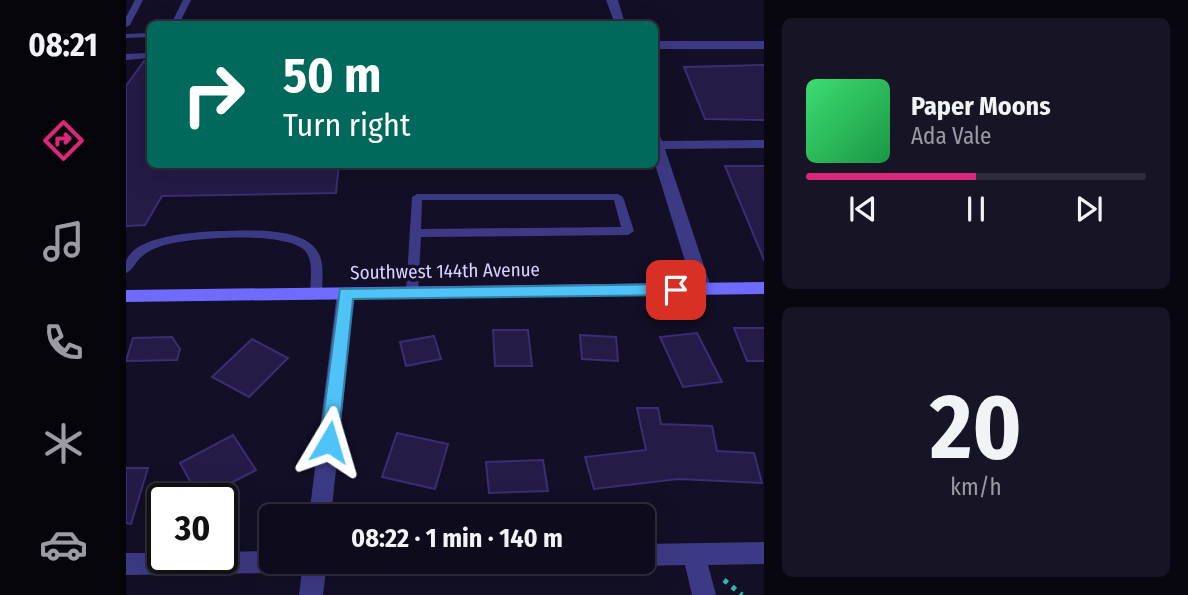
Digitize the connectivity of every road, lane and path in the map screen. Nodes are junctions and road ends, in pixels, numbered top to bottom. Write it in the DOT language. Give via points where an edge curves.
graph roads {
  1 [pos="139,0"];
  2 [pos="187,0"];
  3 [pos="612,0"];
  4 [pos="176,21"];
  5 [pos="619,21"];
  6 [pos="126,25"];
  7 [pos="147,35"];
  8 [pos="126,36"];
  9 [pos="658,45"];
  10 [pos="764,45"];
  11 [pos="126,57"];
  12 [pos="147,57"];
  13 [pos="658,141"];
  14 [pos="764,144"];
  15 [pos="658,147"];
  16 [pos="415,233"];
  17 [pos="126,269"];
  18 [pos="764,288"];
  19 [pos="702,289"];
  20 [pos="346,293"];
  21 [pos="412,293"];
  22 [pos="316,294"];
  23 [pos="126,296"];
  24 [pos="321,504"];
  25 [pos="764,553"];
  26 [pos="655,555"];
  27 [pos="694,555"];
  28 [pos="259,562"];
  29 [pos="126,564"];
  30 [pos="314,574"];
  31 [pos="312,595"];
  32 [pos="704,595"];
  1 -- 6 [label="lane"];
  2 -- 4 [label="lane"];
  3 -- 5 [label="street"];
  7 -- 8 [label="lane"];
  9 -- 10 [label="street"];
  11 -- 12 [label="lane"];
  13 -- 14 [label="street"];
  15 -- 19 [label="street"];
  16 -- 16 [label="lane" via="417,197 618,197 628,231"];
  16 -- 21 [label="lane"];
  17 -- 22 [label="lane" via="139,252 172,237 281,236 309,247 317,260"];
  18 -- 19 [label="street, Southwest 144th Avenue"];
  19 -- 21 [label="street, Southwest 144th Avenue"];
  20 -- 21 [label="street, Southwest 144th Avenue"];
  20 -- 22 [label="street, Southwest 144th Avenue"];
  20 -- 24 [label="street"];
  22 -- 23 [label="street, Southwest 144th Avenue"];
  25 -- 27 [label="street"];
  26 -- 27 [label="street"];
  27 -- 32 [label="street"];
  28 -- 29 [label="street"];
  30 -- 31 [label="street"];
}
